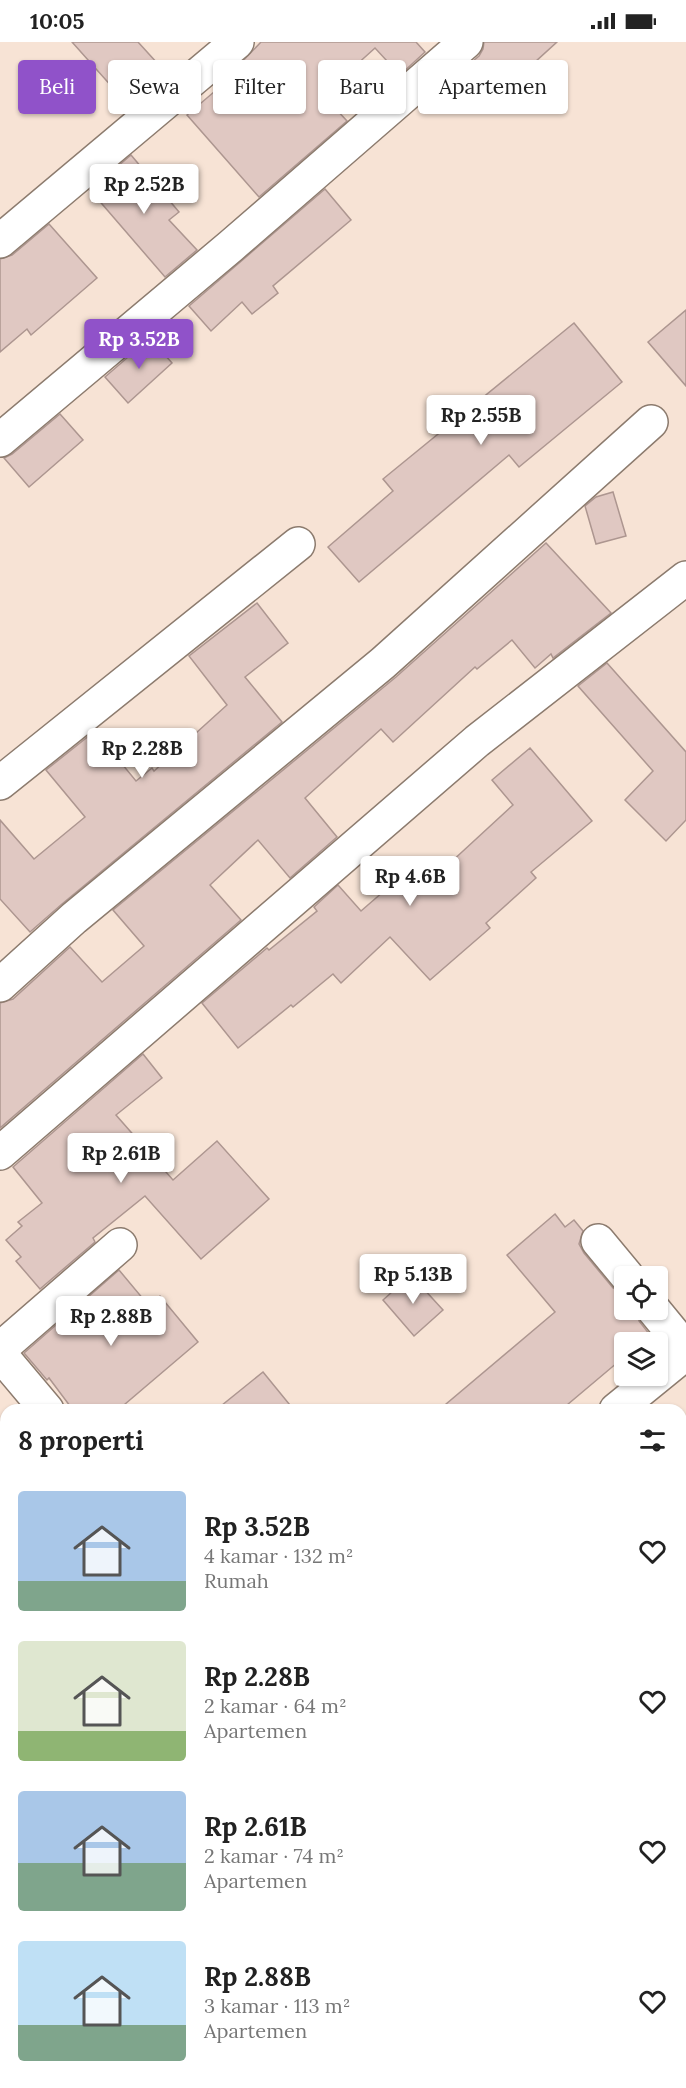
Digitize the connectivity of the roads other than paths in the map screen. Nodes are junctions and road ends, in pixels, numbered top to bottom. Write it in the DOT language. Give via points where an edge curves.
graph roads {
  1 [pos="237,42"];
  2 [pos="466,42"];
  3 [pos="0,241"];
  4 [pos="651,422"];
  5 [pos="0,440"];
  6 [pos="298,544"];
  7 [pos="686,578"];
  8 [pos="0,783"];
  9 [pos="0,985"];
  10 [pos="0,1153"];
  11 [pos="598,1241"];
  12 [pos="120,1245"];
  13 [pos="619,1266"];
  14 [pos="662,1320"];
  15 [pos="0,1349"];
  16 [pos="686,1349"];
  17 [pos="686,1353"];
  18 [pos="0,1354"];
  19 [pos="41,1404"];
  20 [pos="623,1404"];
  1 -- 3 [label="street"];
  2 -- 5 [label="street"];
  4 -- 9 [label="street" via="383,663 74,918"];
  6 -- 8 [label="street"];
  7 -- 10 [label="street" via="477,741"];
  11 -- 13 [label="street"];
  12 -- 15 [label="street"];
  14 -- 16 [label="street"];
  17 -- 20 [label="street"];
  18 -- 19 [label="street"];
}
